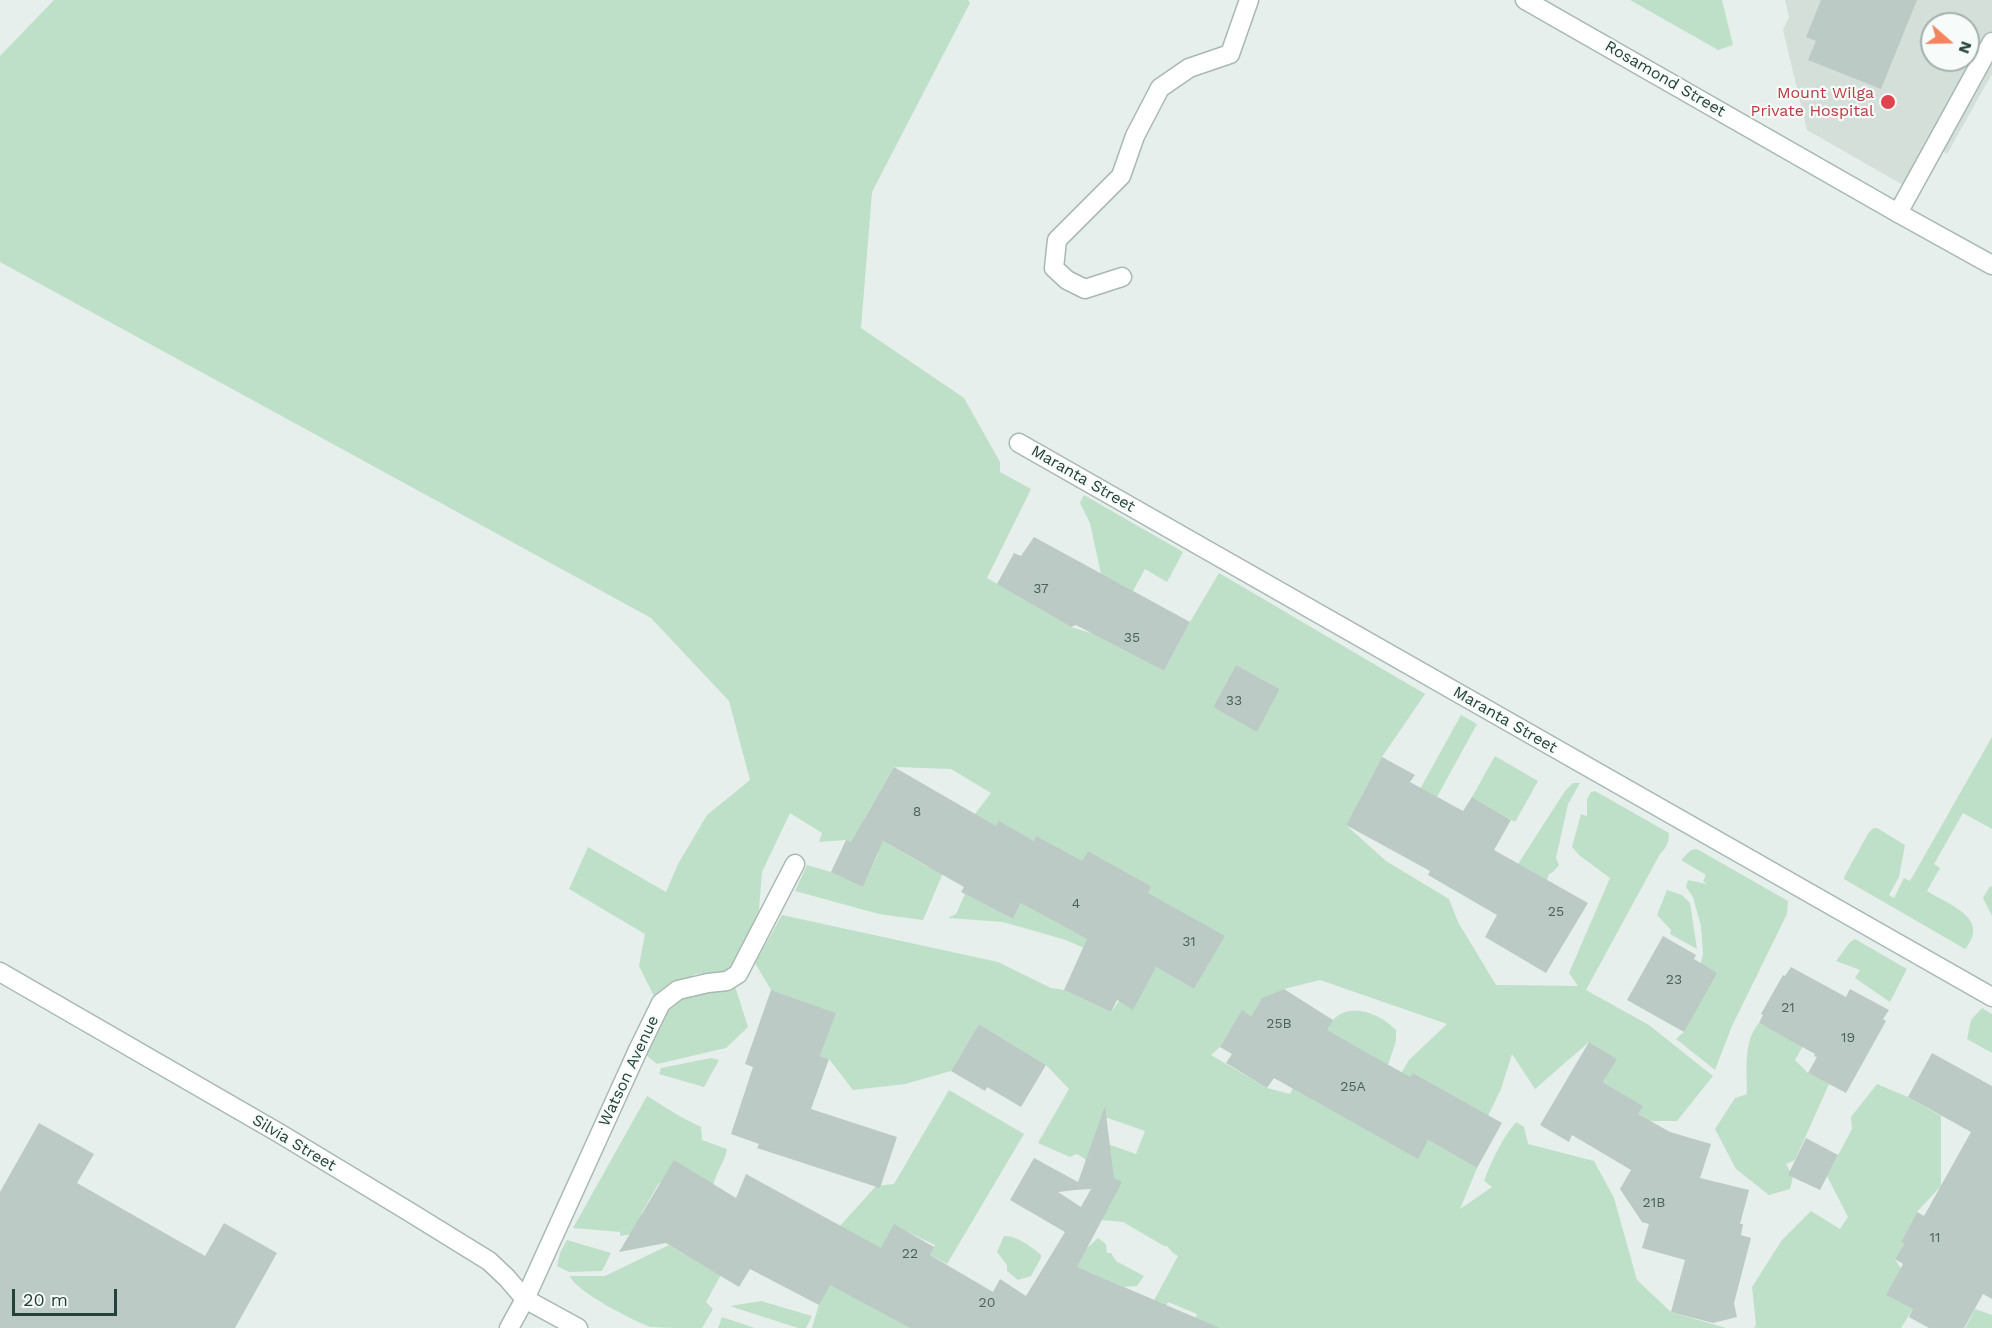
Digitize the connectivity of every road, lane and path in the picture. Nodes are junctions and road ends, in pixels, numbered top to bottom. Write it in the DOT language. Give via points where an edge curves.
graph roads {
  1 [pos="1249,0"];
  2 [pos="1525,0"];
  3 [pos="1992,42"];
  4 [pos="1898,213"];
  5 [pos="1992,265"];
  6 [pos="1122,277"];
  7 [pos="1019,442"];
  8 [pos="795,864"];
  9 [pos="0,972"];
  10 [pos="1992,997"];
  11 [pos="525,1299"];
  12 [pos="508,1328"];
  13 [pos="578,1328"];
  1 -- 6 [label="street" via="1230,54 1189,68 1160,88 1135,136 1121,176 1057,240 1054,268 1066,280 1085,289"];
  2 -- 4 [label="street, Rosamond Street"];
  3 -- 4 [label="street"];
  4 -- 5 [label="street, Rosamond Street"];
  7 -- 10 [label="street, Maranta Street"];
  8 -- 11 [label="street, Watson Avenue" via="738,974 726,981 678,990 661,1002"];
  9 -- 11 [label="street, Silvia Street" via="279,1133 489,1261"];
  11 -- 12 [label="street, Watson Avenue"];
  11 -- 13 [label="street, Silvia Street"];
}
